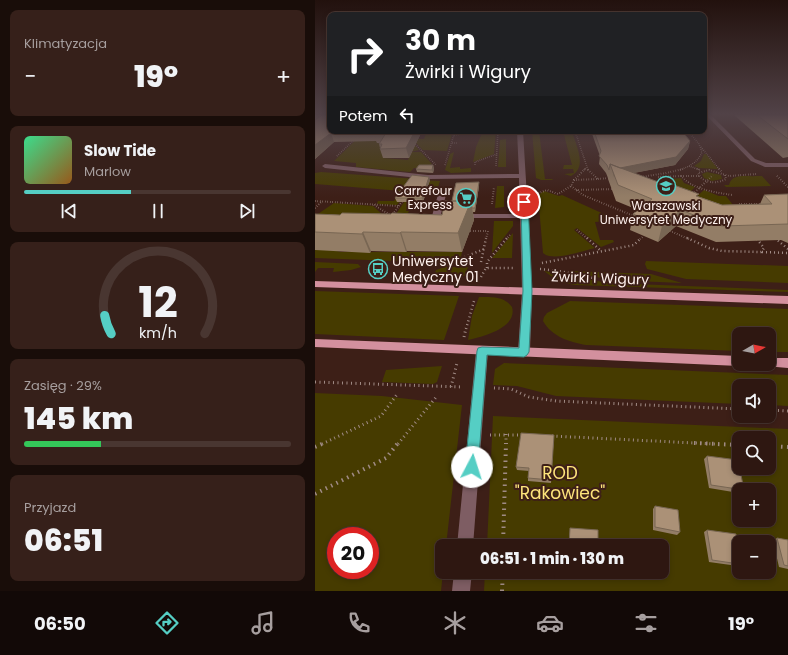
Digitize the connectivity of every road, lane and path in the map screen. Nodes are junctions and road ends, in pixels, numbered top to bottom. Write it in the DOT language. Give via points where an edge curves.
graph roads {
  1 [pos="352,143"];
  2 [pos="414,143"];
  3 [pos="451,143"];
  4 [pos="497,143"];
  5 [pos="521,143"];
  6 [pos="578,143"];
  7 [pos="698,143"];
  8 [pos="736,143"];
  9 [pos="701,146"];
  10 [pos="449,152"];
  11 [pos="454,152"];
  12 [pos="325,166"];
  13 [pos="689,166"];
  14 [pos="788,166"];
  15 [pos="586,168"];
  16 [pos="701,170"];
  17 [pos="722,173"];
  18 [pos="443,175"];
  19 [pos="713,175"];
  20 [pos="523,176"];
  21 [pos="681,176"];
  22 [pos="699,176"];
  23 [pos="495,177"];
  24 [pos="634,177"];
  25 [pos="653,177"];
  26 [pos="613,178"];
  27 [pos="598,179"];
  28 [pos="574,180"];
  29 [pos="707,181"];
  30 [pos="571,186"];
  31 [pos="700,188"];
  32 [pos="619,189"];
  33 [pos="576,190"];
  34 [pos="443,191"];
  35 [pos="536,194"];
  36 [pos="407,195"];
  37 [pos="732,195"];
  38 [pos="689,198"];
  39 [pos="315,201"];
  40 [pos="322,201"];
  41 [pos="767,203"];
  42 [pos="373,204"];
  43 [pos="739,204"];
  44 [pos="747,204"];
  45 [pos="399,206"];
  46 [pos="315,208"];
  47 [pos="752,210"];
  48 [pos="392,216"];
  49 [pos="399,216"];
  50 [pos="491,216"];
  51 [pos="525,217"];
  52 [pos="642,220"];
  53 [pos="577,230"];
  54 [pos="465,231"];
  55 [pos="488,231"];
  56 [pos="670,232"];
  57 [pos="771,234"];
  58 [pos="754,235"];
  59 [pos="644,236"];
  60 [pos="485,248"];
  61 [pos="788,249"];
  62 [pos="601,251"];
  63 [pos="761,252"];
  64 [pos="788,253"];
  65 [pos="481,262"];
  66 [pos="541,263"];
  67 [pos="446,265"];
  68 [pos="487,268"];
  69 [pos="508,268"];
  70 [pos="481,277"];
  71 [pos="315,284"];
  72 [pos="527,291"];
  73 [pos="476,296"];
  74 [pos="788,300"];
  75 [pos="463,341"];
  76 [pos="315,343"];
  77 [pos="482,351"];
  78 [pos="524,352"];
  79 [pos="458,359"];
  80 [pos="732,361"];
  81 [pos="776,362"];
  82 [pos="788,363"];
  83 [pos="315,382"];
  84 [pos="451,387"];
  85 [pos="467,388"];
  86 [pos="492,388"];
  87 [pos="398,393"];
  88 [pos="437,396"];
  89 [pos="732,409"];
  90 [pos="776,410"];
  91 [pos="788,411"];
  92 [pos="506,434"];
  93 [pos="492,435"];
  94 [pos="529,435"];
  95 [pos="545,436"];
  96 [pos="732,444"];
  97 [pos="776,446"];
  98 [pos="315,447"];
  99 [pos="788,447"];
  100 [pos="315,494"];
  101 [pos="466,539"];
  102 [pos="503,539"];
  103 [pos="462,579"];
  104 [pos="503,579"];
  105 [pos="461,591"];
  106 [pos="502,591"];
  1 -- 12 [label="path"];
  2 -- 18 [label="path"];
  3 -- 10 [label="path"];
  4 -- 23 [label="path"];
  5 -- 20 [label="street"];
  6 -- 15 [label="path"];
  7 -- 9 [label="path"];
  8 -- 14 [label="street" via="759,164"];
  9 -- 13 [label="path" via="699,158"];
  9 -- 17 [label="path"];
  10 -- 11 [label="path"];
  10 -- 18 [label="path"];
  12 -- 18 [label="street"];
  13 -- 16 [label="path"];
  13 -- 25 [label="path"];
  15 -- 27 [label="path"];
  15 -- 28 [label="path"];
  16 -- 17 [label="path"];
  16 -- 22 [label="path"];
  17 -- 29 [label="path" via="727,179 723,182"];
  18 -- 23 [label="street"];
  19 -- 29 [label="path"];
  20 -- 23 [label="street"];
  20 -- 51 [label="street"];
  21 -- 22 [label="path"];
  21 -- 25 [label="path"];
  21 -- 31 [label="path" via="685,183"];
  22 -- 29 [label="path"];
  23 -- 50 [label="path"];
  24 -- 25 [label="path"];
  26 -- 27 [label="path"];
  27 -- 28 [label="path"];
  28 -- 30 [label="path"];
  29 -- 31 [label="path"];
  30 -- 33 [label="path"];
  30 -- 35 [label="path" via="558,194 547,190"];
  31 -- 37 [label="path"];
  31 -- 38 [label="path"];
  32 -- 33 [label="path"];
  33 -- 52 [label="path"];
  34 -- 50 [label="street" via="436,216"];
  36 -- 45 [label="path"];
  39 -- 40 [label="path"];
  40 -- 42 [label="path"];
  40 -- 46 [label="path"];
  41 -- 44 [label="path"];
  42 -- 45 [label="path"];
  42 -- 48 [label="path"];
  43 -- 44 [label="path"];
  44 -- 47 [label="path"];
  45 -- 48 [label="path"];
  48 -- 49 [label="path"];
  50 -- 51 [label="street"];
  50 -- 55 [label="path"];
  51 -- 68 [label="path" via="487,262"];
  51 -- 72 [label="street"];
  53 -- 62 [label="path"];
  54 -- 55 [label="path"];
  55 -- 60 [label="path"];
  56 -- 63 [label="path" via="722,251"];
  57 -- 61 [label="path"];
  58 -- 63 [label="path" via="764,248"];
  59 -- 62 [label="path" via="634,245"];
  60 -- 65 [label="path"];
  60 -- 67 [label="path"];
  62 -- 66 [label="path"];
  63 -- 64 [label="path"];
  68 -- 69 [label="path"];
  68 -- 70 [label="path"];
  71 -- 72 [label="main road, Żwirki i Wigury"];
  72 -- 74 [label="main road, Żwirki i Wigury"];
  72 -- 78 [label="street"];
  73 -- 75 [label="path"];
  76 -- 77 [label="main road"];
  77 -- 78 [label="main road"];
  77 -- 101 [label="street"];
  78 -- 80 [label="main road"];
  79 -- 84 [label="path"];
  81 -- 82 [label="main road"];
  83 -- 84 [label="path"];
  84 -- 85 [label="path"];
  86 -- 89 [label="path" via="511,389 529,397 556,401"];
  87 -- 98 [label="path" via="381,416"];
  88 -- 100 [label="path" via="386,458"];
  90 -- 91 [label="path"];
  92 -- 93 [label="path"];
  92 -- 94 [label="path"];
  92 -- 102 [label="path"];
  95 -- 96 [label="path"];
  97 -- 99 [label="path"];
  103 -- 105 [label="street"];
  104 -- 106 [label="path"];
}
